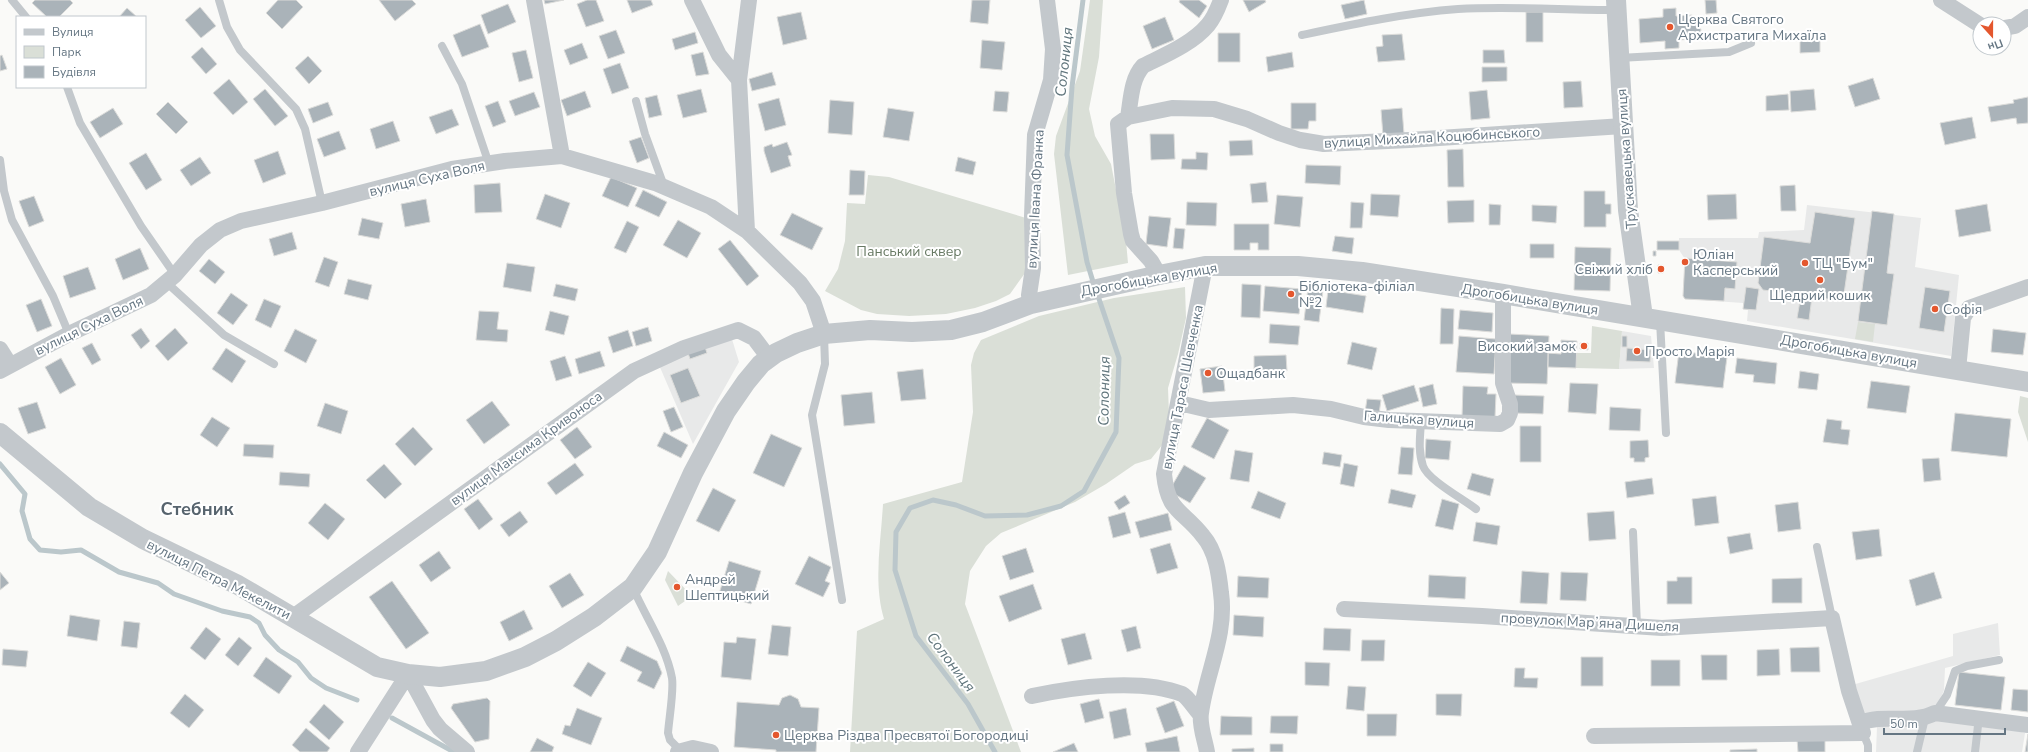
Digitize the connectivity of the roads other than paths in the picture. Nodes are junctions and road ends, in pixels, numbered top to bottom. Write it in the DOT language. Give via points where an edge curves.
graph roads {
  1 [pos="12,0"];
  2 [pos="219,0"];
  3 [pos="534,0"];
  4 [pos="692,0"];
  5 [pos="748,0"];
  6 [pos="1047,0"];
  7 [pos="1221,0"];
  8 [pos="1941,0"];
  9 [pos="1616,5"];
  10 [pos="25,16"];
  11 [pos="2028,17"];
  12 [pos="1972,20"];
  13 [pos="2012,27"];
  14 [pos="1302,35"];
  15 [pos="1751,43"];
  16 [pos="442,46"];
  17 [pos="1619,58"];
  18 [pos="739,80"];
  19 [pos="67,88"];
  20 [pos="636,101"];
  21 [pos="1128,117"];
  22 [pos="1623,126"];
  23 [pos="562,156"];
  24 [pos="0,160"];
  25 [pos="489,164"];
  26 [pos="664,187"];
  27 [pos="322,203"];
  28 [pos="747,231"];
  29 [pos="1205,266"];
  30 [pos="1159,275"];
  31 [pos="171,278"];
  32 [pos="2028,287"];
  33 [pos="1503,294"];
  34 [pos="1031,304"];
  35 [pos="1651,319"];
  36 [pos="69,334"];
  37 [pos="824,334"];
  38 [pos="0,349"];
  39 [pos="768,358"];
  40 [pos="274,364"];
  41 [pos="5,368"];
  42 [pos="1958,370"];
  43 [pos="2028,382"];
  44 [pos="1180,403"];
  45 [pos="1421,422"];
  46 [pos="0,433"];
  47 [pos="1666,433"];
  48 [pos="1476,509"];
  49 [pos="1633,532"];
  50 [pos="1817,547"];
  51 [pos="633,587"];
  52 [pos="842,600"];
  53 [pos="1344,609"];
  54 [pos="293,617"];
  55 [pos="1832,618"];
  56 [pos="1637,626"];
  57 [pos="1999,660"];
  58 [pos="408,674"];
  59 [pos="1032,696"];
  60 [pos="1200,714"];
  61 [pos="1930,715"];
  62 [pos="1979,717"];
  63 [pos="2028,725"];
  64 [pos="1861,728"];
  65 [pos="1594,736"];
  66 [pos="679,751"];
  67 [pos="358,752"];
  68 [pos="467,752"];
  69 [pos="711,752"];
  70 [pos="1207,752"];
  71 [pos="1868,752"];
  72 [pos="1917,752"];
  73 [pos="1974,752"];
  1 -- 10 [label="lane"];
  2 -- 27 [label="lane" via="227,27 240,50 296,109 305,129"];
  3 -- 23 [label="street"];
  4 -- 18 [label="street" via="719,55"];
  5 -- 18 [label="street"];
  6 -- 34 [label="street, вулиця Івана Франка" via="1053,49 1051,80 1035,135 1033,268 1029,295"];
  7 -- 21 [label="street" via="1209,24 1201,32 1139,70"];
  8 -- 12 [label="street"];
  9 -- 14 [label="lane" via="1492,8 1404,15"];
  9 -- 17 [label="street, Трускавецька вулиця"];
  11 -- 13 [label="street"];
  15 -- 17 [label="lane" via="1729,52"];
  16 -- 25 [label="lane" via="462,84"];
  17 -- 22 [label="street, Трускавецька вулиця"];
  18 -- 28 [label="street"];
  19 -- 31 [label="lane" via="80,123"];
  20 -- 26 [label="lane"];
  21 -- 22 [label="street, вулиця Михайла Коцюбинського" via="1172,108 1214,109 1293,138 1324,144"];
  21 -- 30 [label="street" via="1118,124 1130,234"];
  22 -- 35 [label="street, Трускавецька вулиця" via="1628,210"];
  23 -- 25 [label="street, вулиця Суха Воля"];
  23 -- 26 [label="street, вулиця Суха Воля"];
  24 -- 36 [label="lane" via="4,191 12,220 53,296"];
  25 -- 27 [label="street, вулиця Суха Воля" via="452,169"];
  26 -- 28 [label="street, вулиця Суха Воля" via="711,207"];
  27 -- 31 [label="street, вулиця Суха Воля" via="241,221 220,230 201,244"];
  28 -- 37 [label="street, вулиця Суха Воля" via="800,282 813,301"];
  29 -- 30 [label="street, Дрогобицька вулиця"];
  29 -- 33 [label="street, Дрогобицька вулиця" via="1298,266 1362,272"];
  29 -- 44 [label="street, вулиця Тараса Шевченка"];
  30 -- 34 [label="street, Дрогобицька вулиця"];
  31 -- 36 [label="street, вулиця Суха Воля" via="151,295"];
  31 -- 40 [label="lane" via="224,335"];
  32 -- 42 [label="street" via="1969,308 1963,318"];
  33 -- 35 [label="street, Дрогобицька вулиця"];
  33 -- 45 [label="street, Галицька вулиця" via="1503,383 1510,404 1507,420 1500,424"];
  34 -- 37 [label="street, Дрогобицька вулиця" via="983,322 951,330 870,330"];
  35 -- 42 [label="street, Дрогобицька вулиця"];
  35 -- 47 [label="lane"];
  36 -- 41 [label="street, вулиця Суха Воля"];
  37 -- 39 [label="street, Дрогобицька вулиця" via="797,343"];
  37 -- 52 [label="lane" via="825,364 812,415"];
  38 -- 41 [label="street"];
  39 -- 51 [label="street, вулиця Петра Мекелити" via="746,382 726,411 692,473 657,552"];
  39 -- 54 [label="street, вулиця Максима Кривоноса" via="754,338 738,330 684,348 634,371"];
  42 -- 43 [label="street, Дрогобицька вулиця"];
  44 -- 45 [label="street, Галицька вулиця" via="1209,410 1313,406 1364,417"];
  44 -- 60 [label="street, вулиця Тараса Шевченка" via="1164,474 1166,492 1173,506 1204,536 1213,553 1222,595 1219,641"];
  45 -- 48 [label="lane" via="1420,450 1423,467 1429,475"];
  46 -- 54 [label="street, вулиця Петра Мекелити" via="89,507 143,539 238,586"];
  49 -- 56 [label="lane"];
  50 -- 55 [label="lane"];
  51 -- 58 [label="street, вулиця Петра Мекелити" via="594,617 525,657 486,672 440,677"];
  51 -- 66 [label="lane" via="664,647 672,680 668,733"];
  53 -- 56 [label="street, провулок Марʼяна Дишеля"];
  54 -- 58 [label="street, вулиця Петра Мекелити" via="377,666"];
  55 -- 56 [label="street, провулок Марʼяна Дишеля" via="1662,628"];
  55 -- 64 [label="street" via="1848,691"];
  57 -- 61 [label="lane" via="1955,671 1947,695"];
  58 -- 67 [label="street"];
  58 -- 68 [label="street" via="433,720"];
  59 -- 60 [label="street" via="1076,688 1125,686 1159,689 1183,695"];
  60 -- 70 [label="street, вулиця Тараса Шевченка"];
  61 -- 62 [label="street"];
  61 -- 64 [label="street" via="1908,720 1868,719"];
  61 -- 72 [label="lane"];
  62 -- 63 [label="street"];
  62 -- 73 [label="lane"];
  64 -- 65 [label="street"];
  64 -- 71 [label="lane"];
  66 -- 69 [label="street" via="693,748"];
}
